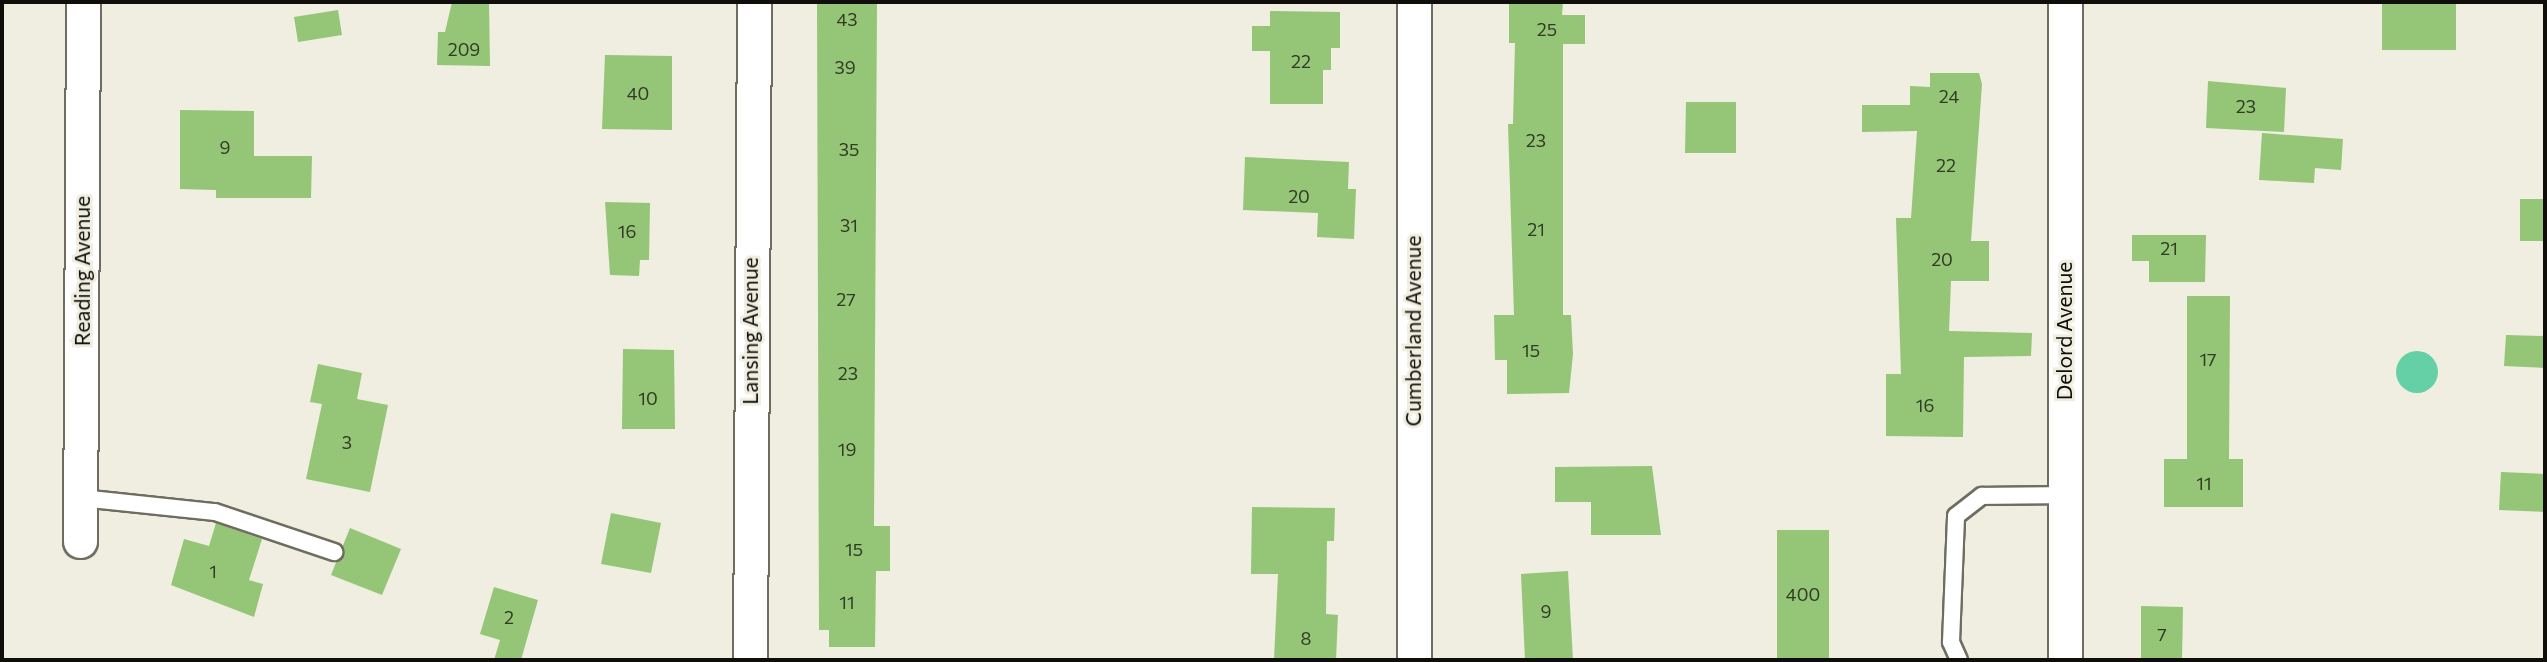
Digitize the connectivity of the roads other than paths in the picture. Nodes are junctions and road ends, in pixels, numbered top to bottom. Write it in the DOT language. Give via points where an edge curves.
graph roads {
  1 [pos="83,2"];
  2 [pos="754,2"];
  3 [pos="1414,2"];
  4 [pos="2065,2"];
  5 [pos="2065,495"];
  6 [pos="80,498"];
  7 [pos="80,541"];
  8 [pos="334,552"];
  9 [pos="750,660"];
  10 [pos="1414,660"];
  11 [pos="1959,660"];
  12 [pos="2065,660"];
  1 -- 6 [label="street, Reading Avenue"];
  2 -- 9 [label="street, Lansing Avenue"];
  3 -- 10 [label="street, Cumberland Avenue"];
  4 -- 5 [label="street, Delord Avenue"];
  5 -- 11 [label="lane" via="1982,496 1956,516 1951,642"];
  5 -- 12 [label="street, Delord Avenue"];
  6 -- 7 [label="street, Reading Avenue"];
  6 -- 8 [label="lane" via="215,512"];
}
